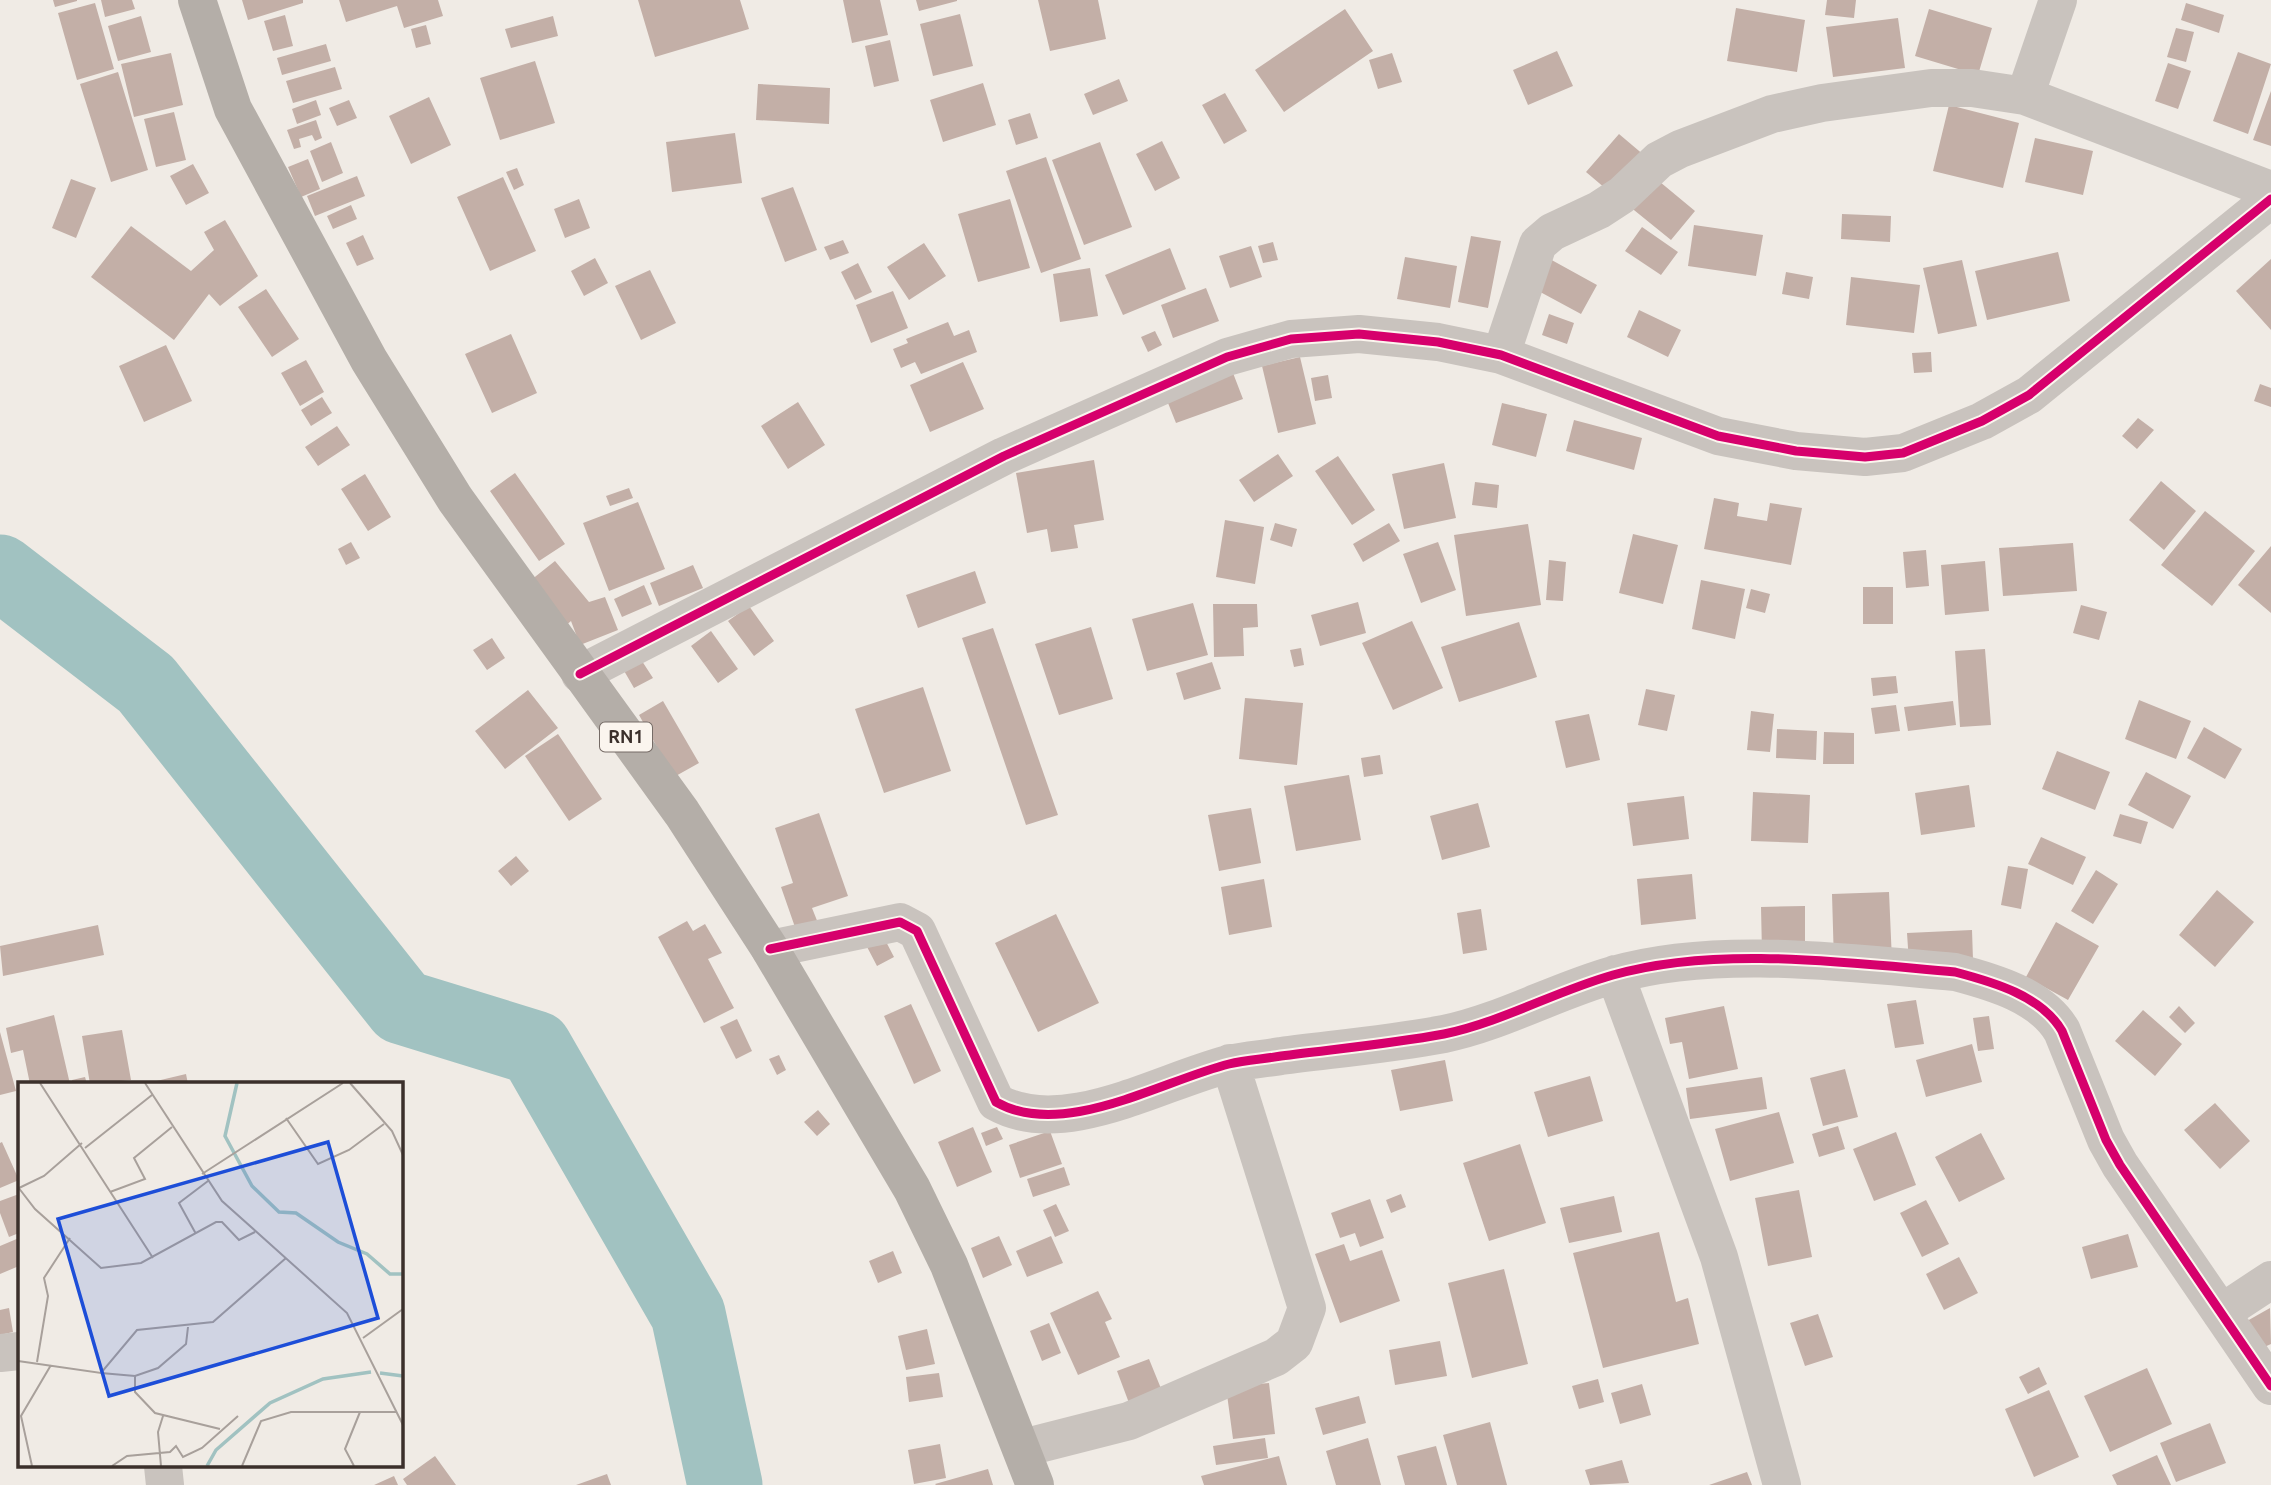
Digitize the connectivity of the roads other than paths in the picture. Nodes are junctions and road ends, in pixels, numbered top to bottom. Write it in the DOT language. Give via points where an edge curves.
graph roads {
  1 [pos="197,0"];
  2 [pos="2057,0"];
  3 [pos="2025,96"];
  4 [pos="2271,190"];
  5 [pos="2271,199"];
  6 [pos="1501,355"];
  7 [pos="580,674"];
  8 [pos="770,949"];
  9 [pos="1615,974"];
  10 [pos="1230,1063"];
  11 [pos="2271,1280"];
  12 [pos="2221,1313"];
  13 [pos="18,1351"];
  14 [pos="0,1353"];
  15 [pos="2271,1386"];
  16 [pos="1023,1447"];
  17 [pos="1035,1485"];
  18 [pos="1782,1485"];
  1 -- 7 [label="highway, RN1" via="233,109 369,360 456,499"];
  2 -- 3 [label="street"];
  3 -- 4 [label="street"];
  3 -- 6 [label="street" via="1931,88 1822,103 1772,114 1680,149 1659,160 1622,195 1538,244"];
  5 -- 6 [label="street" via="2029,395 1982,421 1903,453 1865,457 1796,451 1718,436"];
  6 -- 7 [label="street" via="1438,342 1359,334 1291,340 1227,357 1004,456"];
  7 -- 8 [label="highway, RN1" via="682,813"];
  8 -- 10 [label="street" via="907,923 916,931 991,1094 1009,1109 1047,1116 1082,1111"];
  8 -- 16 [label="highway, RN1" via="912,1189 949,1265"];
  9 -- 10 [label="street" via="1444,1034"];
  9 -- 12 [label="street" via="1719,958 1955,972 1985,980 2043,1007 2062,1031 2120,1165"];
  9 -- 18 [label="street" via="1719,1257"];
  10 -- 16 [label="street" via="1307,1308 1294,1343 1276,1357 1129,1421"];
  11 -- 12 [label="street"];
  12 -- 15 [label="street"];
  13 -- 14 [label="street"];
  16 -- 17 [label="highway, RN1"];
}
